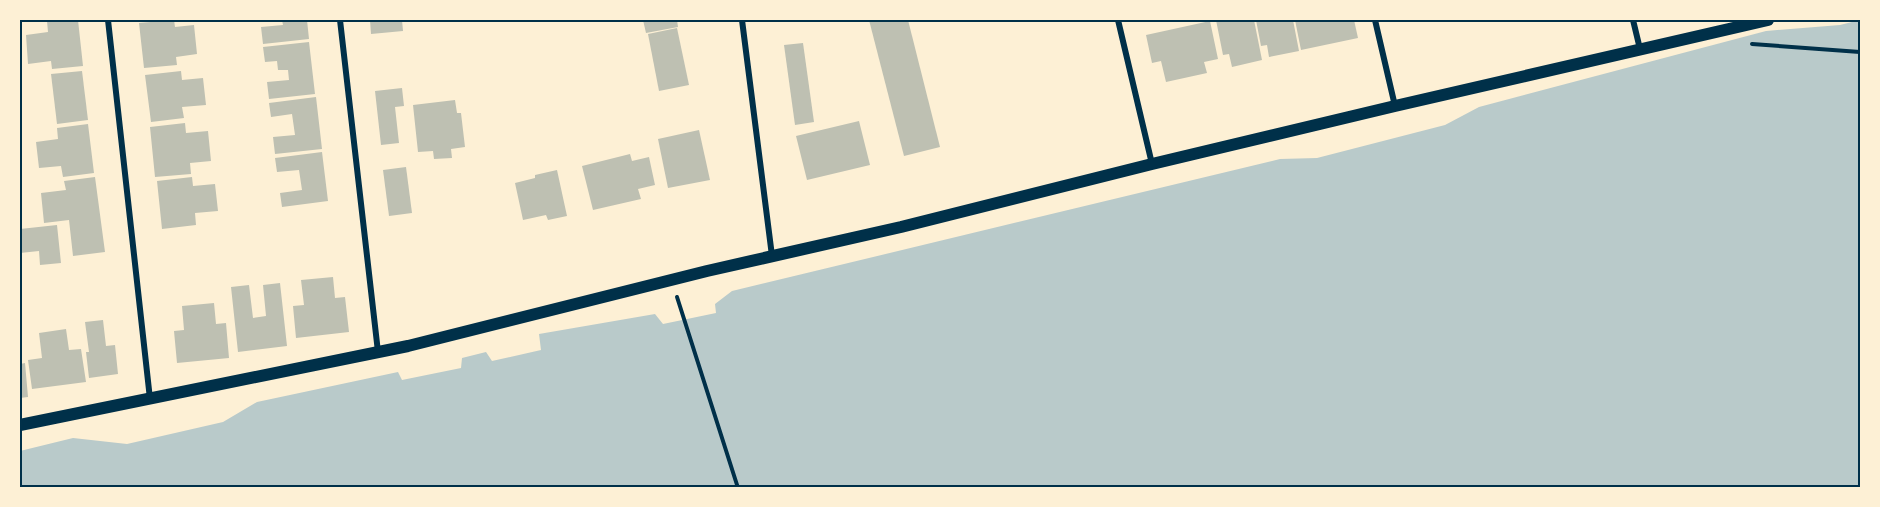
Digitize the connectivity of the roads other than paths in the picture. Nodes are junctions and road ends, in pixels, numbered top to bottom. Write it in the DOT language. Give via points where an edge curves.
graph roads {
  1 [pos="108,20"];
  2 [pos="340,20"];
  3 [pos="742,20"];
  4 [pos="1118,20"];
  5 [pos="1375,20"];
  6 [pos="1633,20"];
  7 [pos="1768,20"];
  8 [pos="1640,50"];
  9 [pos="1395,105"];
  10 [pos="1152,164"];
  11 [pos="772,257"];
  12 [pos="378,352"];
  13 [pos="150,399"];
  14 [pos="20,425"];
  1 -- 13 [label="street"];
  2 -- 12 [label="street"];
  3 -- 11 [label="street"];
  4 -- 10 [label="street"];
  5 -- 9 [label="street"];
  6 -- 8 [label="street"];
  7 -- 8 [label="main road"];
  8 -- 9 [label="main road"];
  9 -- 10 [label="main road"];
  10 -- 11 [label="main road"];
  11 -- 12 [label="main road"];
  12 -- 13 [label="main road"];
  13 -- 14 [label="main road"];
}
